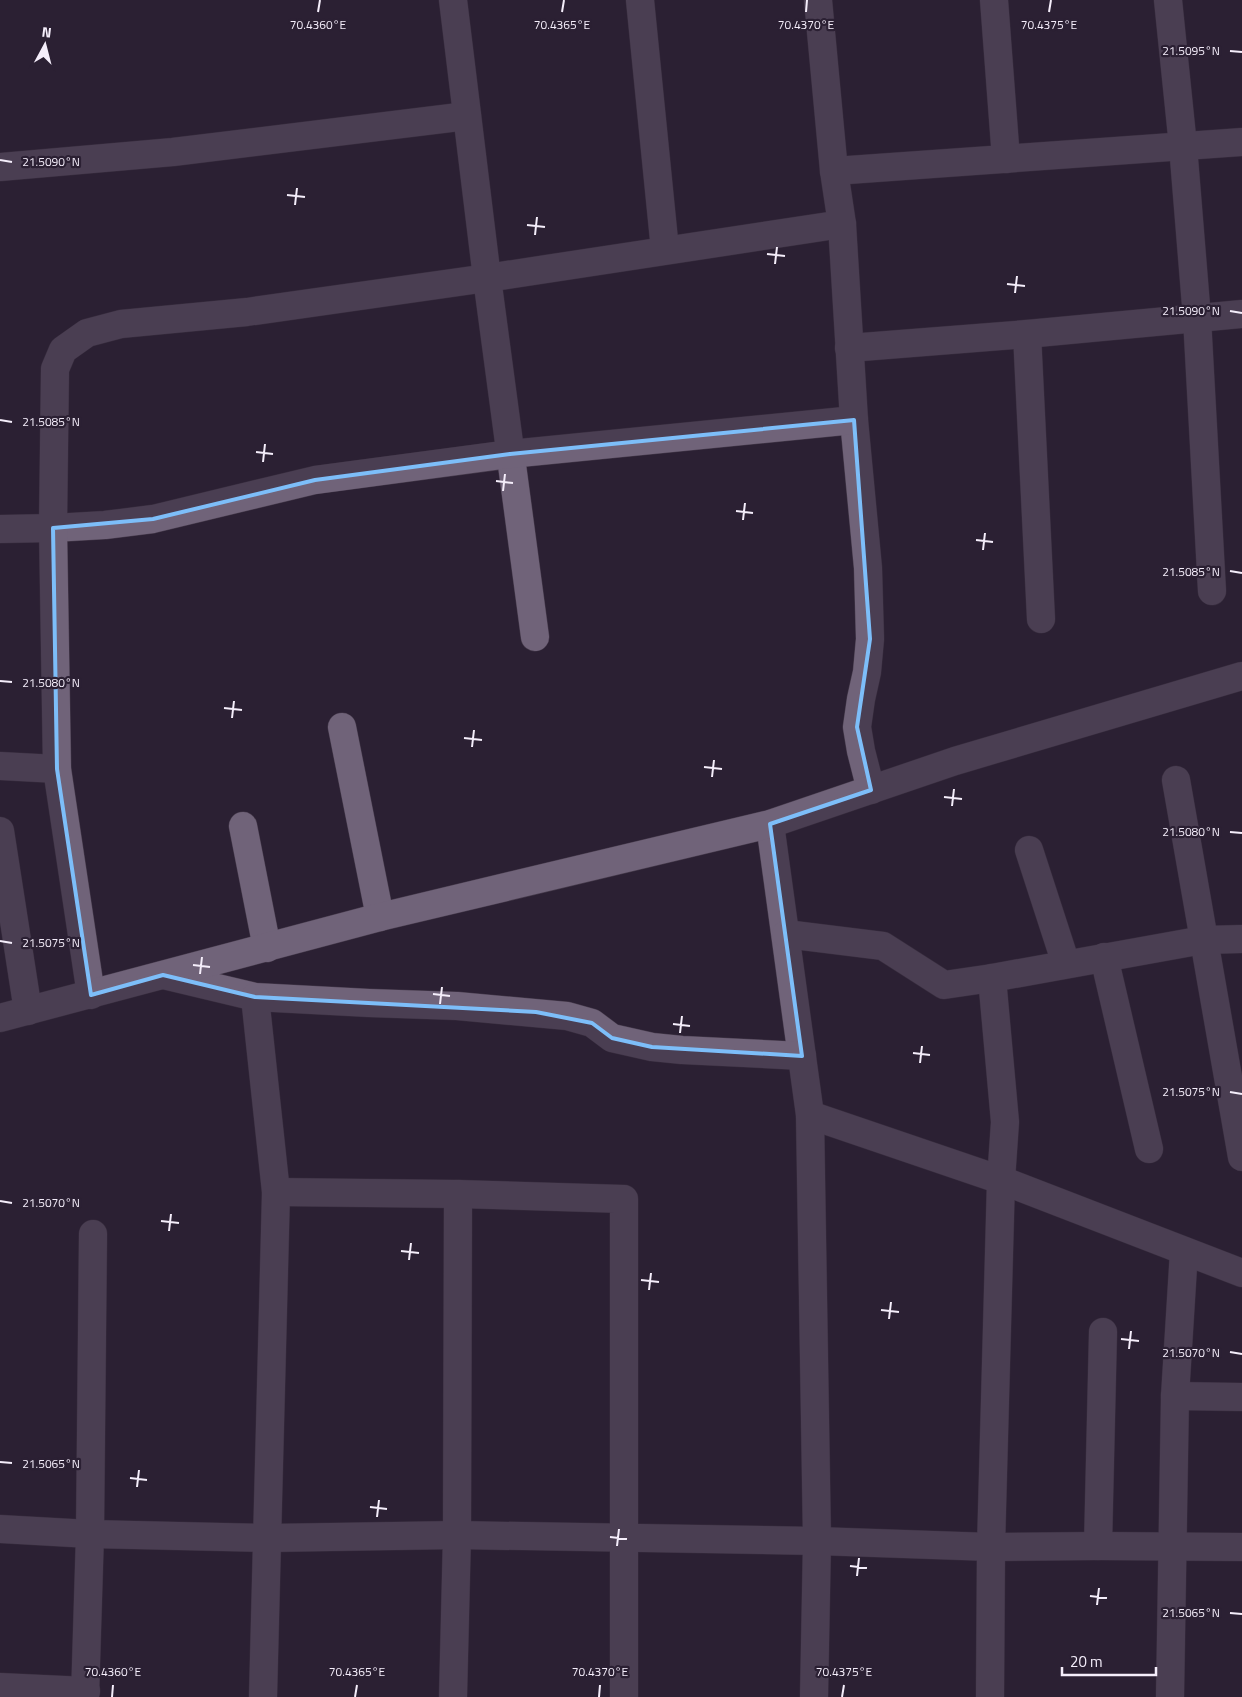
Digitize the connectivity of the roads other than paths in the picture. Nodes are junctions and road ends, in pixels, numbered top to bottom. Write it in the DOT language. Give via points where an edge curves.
graph roads {
  1 [pos="453,0"];
  2 [pos="640,0"];
  3 [pos="818,0"];
  4 [pos="994,0"];
  5 [pos="1168,0"];
  6 [pos="467,116"];
  7 [pos="1242,142"];
  8 [pos="1182,146"];
  9 [pos="1006,159"];
  10 [pos="0,167"];
  11 [pos="834,171"];
  12 [pos="842,224"];
  13 [pos="665,250"];
  14 [pos="487,278"];
  15 [pos="1242,314"];
  16 [pos="1197,318"];
  17 [pos="1027,334"];
  18 [pos="849,348"];
  19 [pos="854,420"];
  20 [pos="510,454"];
  21 [pos="53,528"];
  22 [pos="0,529"];
  23 [pos="1212,591"];
  24 [pos="1040,620"];
  25 [pos="535,637"];
  26 [pos="1242,676"];
  27 [pos="342,727"];
  28 [pos="0,766"];
  29 [pos="58,768"];
  30 [pos="1176,780"];
  31 [pos="871,790"];
  32 [pos="770,824"];
  33 [pos="243,826"];
  34 [pos="0,831"];
  35 [pos="1029,850"];
  36 [pos="380,918"];
  37 [pos="786,934"];
  38 [pos="1242,939"];
  39 [pos="1203,940"];
  40 [pos="267,948"];
  41 [pos="1104,958"];
  42 [pos="1066,964"];
  43 [pos="163,975"];
  44 [pos="992,978"];
  45 [pos="91,995"];
  46 [pos="255,997"];
  47 [pos="28,1011"];
  48 [pos="0,1018"];
  49 [pos="802,1056"];
  50 [pos="810,1115"];
  51 [pos="1148,1149"];
  52 [pos="1242,1157"];
  53 [pos="1001,1180"];
  54 [pos="276,1192"];
  55 [pos="458,1194"];
  56 [pos="93,1234"];
  57 [pos="1184,1251"];
  58 [pos="1242,1273"];
  59 [pos="1103,1332"];
  60 [pos="1175,1396"];
  61 [pos="1242,1397"];
  62 [pos="0,1529"];
  63 [pos="90,1534"];
  64 [pos="457,1534"];
  65 [pos="268,1538"];
  66 [pos="624,1538"];
  67 [pos="817,1541"];
  68 [pos="1098,1546"];
  69 [pos="1172,1546"];
  70 [pos="991,1547"];
  71 [pos="1242,1547"];
  72 [pos="0,1686"];
  73 [pos="85,1694"];
  74 [pos="263,1697"];
  75 [pos="453,1697"];
  76 [pos="624,1697"];
  77 [pos="814,1697"];
  78 [pos="990,1697"];
  79 [pos="1170,1697"];
  1 -- 6 [label="street"];
  2 -- 13 [label="street"];
  3 -- 11 [label="street"];
  4 -- 9 [label="street"];
  5 -- 8 [label="street"];
  6 -- 10 [label="street" via="173,152"];
  6 -- 14 [label="street"];
  7 -- 8 [label="street"];
  8 -- 9 [label="street"];
  8 -- 16 [label="street"];
  9 -- 11 [label="street"];
  11 -- 12 [label="street"];
  12 -- 13 [label="street"];
  12 -- 18 [label="street"];
  13 -- 14 [label="street"];
  14 -- 20 [label="street"];
  14 -- 21 [label="street" via="247,312 121,324 87,333 63,350 55,369"];
  15 -- 16 [label="street"];
  16 -- 17 [label="street"];
  16 -- 23 [label="street"];
  17 -- 18 [label="street"];
  17 -- 24 [label="street"];
  18 -- 19 [label="street"];
  19 -- 20 [label="street"];
  19 -- 31 [label="street" via="868,568 870,639 857,727"];
  20 -- 21 [label="street" via="315,480 153,519"];
  20 -- 25 [label="street"];
  21 -- 22 [label="street"];
  21 -- 29 [label="street"];
  26 -- 31 [label="street" via="955,760"];
  27 -- 36 [label="street"];
  28 -- 29 [label="street"];
  29 -- 45 [label="street"];
  30 -- 39 [label="street"];
  31 -- 32 [label="street"];
  32 -- 36 [label="street"];
  32 -- 37 [label="street"];
  33 -- 40 [label="street"];
  34 -- 47 [label="street"];
  35 -- 42 [label="street"];
  36 -- 40 [label="street"];
  37 -- 44 [label="street" via="883,946 944,985"];
  37 -- 49 [label="street"];
  38 -- 39 [label="street"];
  39 -- 41 [label="street"];
  39 -- 52 [label="street"];
  40 -- 43 [label="street"];
  41 -- 42 [label="street"];
  41 -- 51 [label="street"];
  42 -- 44 [label="street"];
  43 -- 45 [label="street"];
  43 -- 46 [label="street"];
  44 -- 53 [label="street" via="1005,1122"];
  45 -- 47 [label="street"];
  46 -- 49 [label="street" via="536,1012 592,1023 612,1038 652,1047"];
  46 -- 54 [label="street"];
  47 -- 48 [label="street"];
  49 -- 50 [label="street"];
  50 -- 53 [label="street"];
  50 -- 67 [label="street"];
  53 -- 57 [label="street"];
  53 -- 70 [label="street"];
  54 -- 55 [label="street"];
  54 -- 65 [label="street"];
  55 -- 64 [label="street"];
  55 -- 66 [label="street" via="624,1199"];
  56 -- 63 [label="street"];
  57 -- 58 [label="street"];
  57 -- 60 [label="street"];
  59 -- 68 [label="street"];
  60 -- 61 [label="street"];
  60 -- 69 [label="street"];
  62 -- 63 [label="street"];
  63 -- 65 [label="street"];
  63 -- 73 [label="street"];
  64 -- 65 [label="street"];
  64 -- 66 [label="street"];
  64 -- 75 [label="street"];
  65 -- 74 [label="street"];
  66 -- 67 [label="street"];
  66 -- 76 [label="street"];
  67 -- 70 [label="street"];
  67 -- 77 [label="street"];
  68 -- 69 [label="street"];
  68 -- 70 [label="street"];
  69 -- 71 [label="street"];
  69 -- 79 [label="street"];
  70 -- 78 [label="street"];
  72 -- 73 [label="street"];
}
